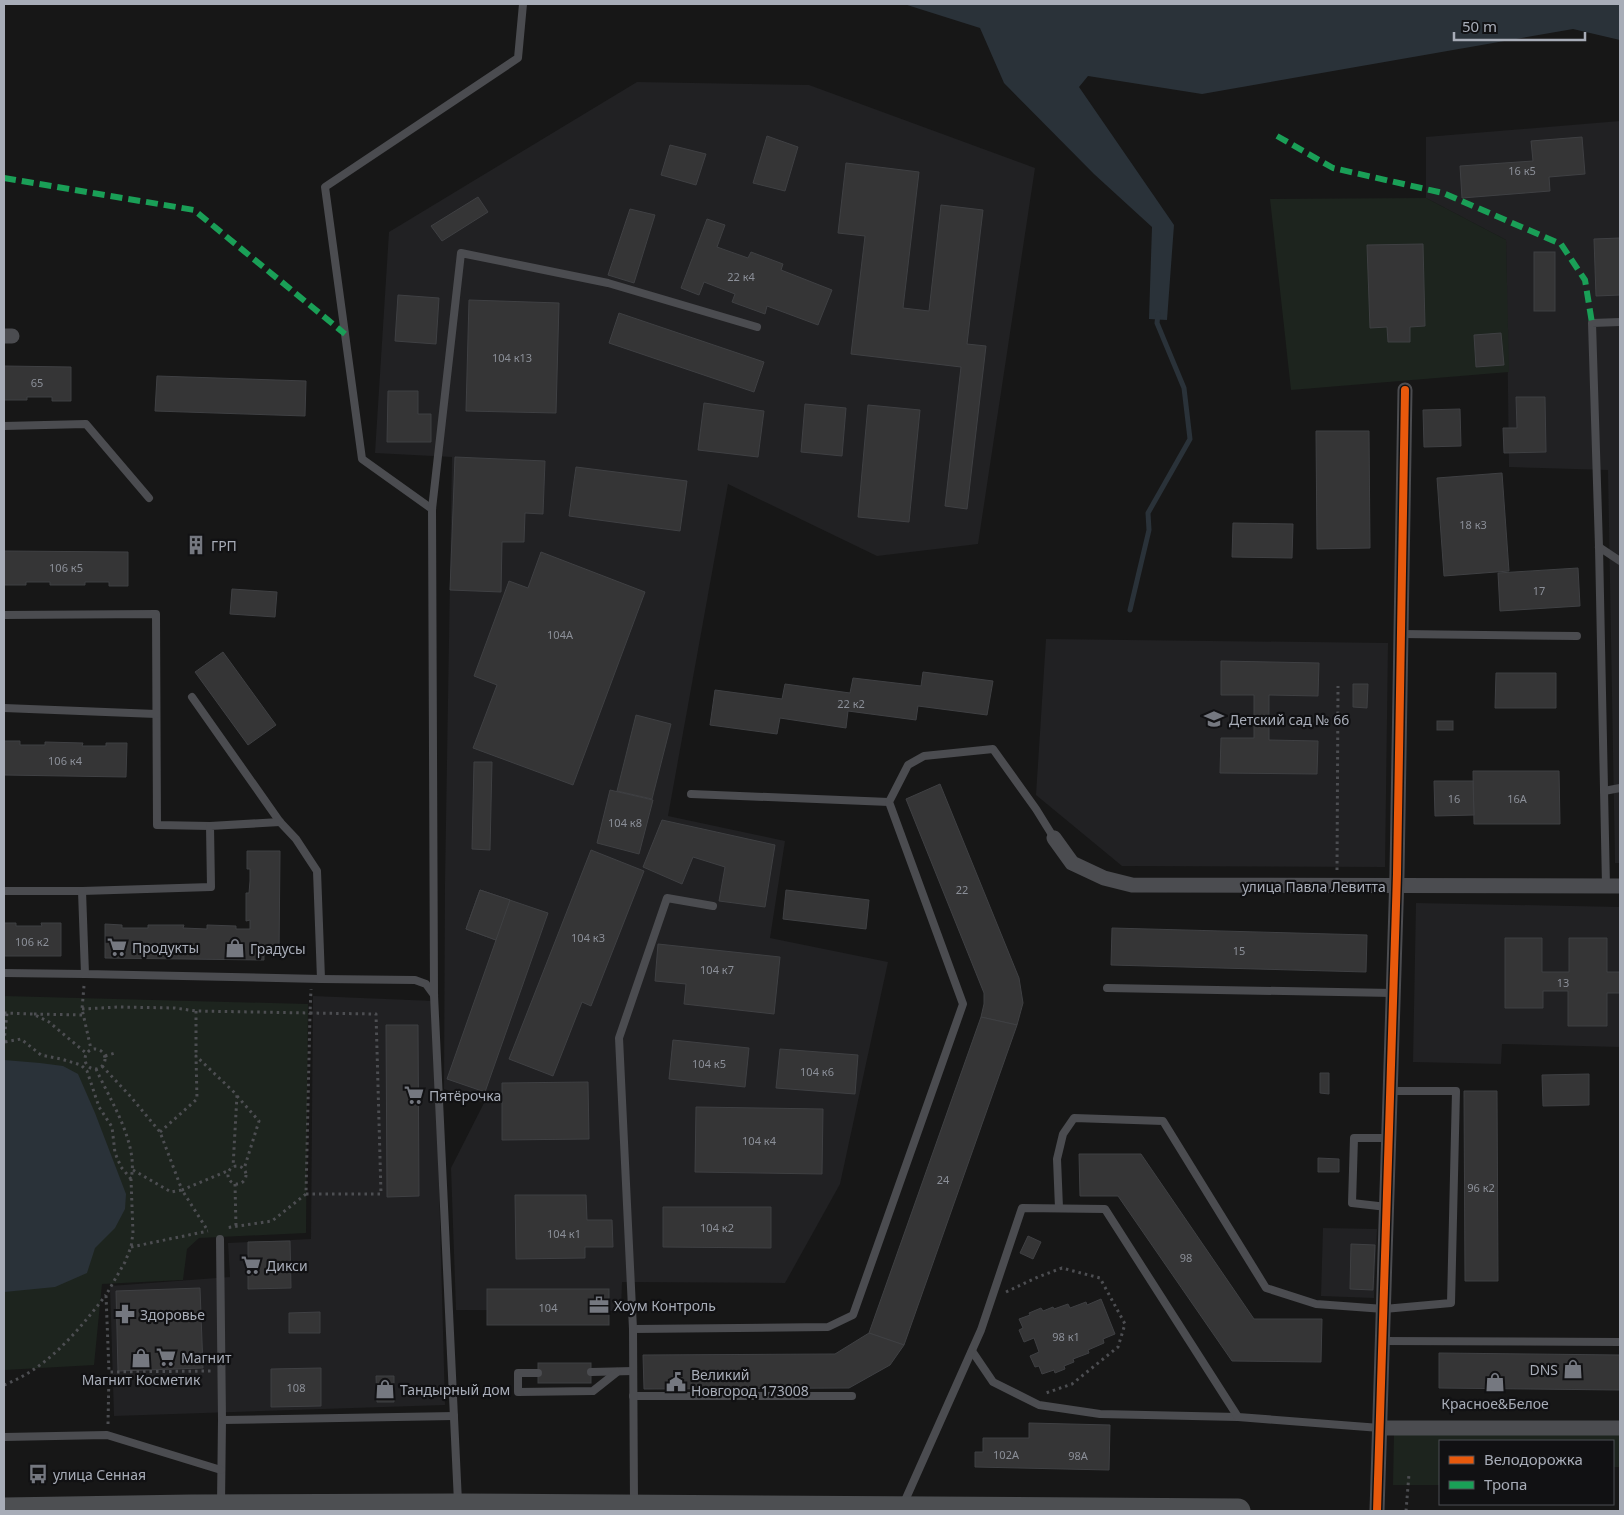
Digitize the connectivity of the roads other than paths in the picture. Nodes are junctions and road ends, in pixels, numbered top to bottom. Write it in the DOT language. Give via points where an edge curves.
graph roads {
  1 [pos="523,4"];
  2 [pos="1620,322"];
  3 [pos="757,327"];
  4 [pos="1405,390"];
  5 [pos="4,426"];
  6 [pos="149,498"];
  7 [pos="432,509"];
  8 [pos="1599,547"];
  9 [pos="1620,561"];
  10 [pos="4,615"];
  11 [pos="1400,634"];
  12 [pos="1577,636"];
  13 [pos="192,697"];
  14 [pos="4,708"];
  15 [pos="156,714"];
  16 [pos="1620,788"];
  17 [pos="1604,791"];
  18 [pos="690,794"];
  19 [pos="889,802"];
  20 [pos="280,822"];
  21 [pos="210,826"];
  22 [pos="1054,838"];
  23 [pos="1613,886"];
  24 [pos="1396,887"];
  25 [pos="4,891"];
  26 [pos="82,891"];
  27 [pos="714,906"];
  28 [pos="4,973"];
  29 [pos="85,974"];
  30 [pos="321,979"];
  31 [pos="1107,988"];
  32 [pos="1393,993"];
  33 [pos="434,995"];
  34 [pos="1391,1091"];
  35 [pos="1389,1138"];
  36 [pos="1386,1207"];
  37 [pos="1059,1208"];
  38 [pos="220,1239"];
  39 [pos="1384,1309"];
  40 [pos="633,1330"];
  41 [pos="1382,1341"];
  42 [pos="1620,1342"];
  43 [pos="972,1351"];
  44 [pos="633,1371"];
  45 [pos="591,1372"];
  46 [pos="617,1372"];
  47 [pos="538,1373"];
  48 [pos="634,1396"];
  49 [pos="852,1396"];
  50 [pos="454,1416"];
  51 [pos="1238,1417"];
  52 [pos="222,1420"];
  53 [pos="1380,1428"];
  54 [pos="1620,1428"];
  55 [pos="4,1437"];
  56 [pos="221,1470"];
  57 [pos="458,1506"];
  58 [pos="634,1506"];
  59 [pos="221,1507"];
  60 [pos="902,1508"];
  61 [pos="694,1509"];
  62 [pos="4,1510"];
  63 [pos="143,1510"];
  64 [pos="816,1510"];
  65 [pos="1029,1510"];
  66 [pos="1129,1511"];
  67 [pos="1238,1511"];
  68 [pos="1377,1511"];
  1 -- 7 [label="lane" via="518,58 325,187 362,459"];
  2 -- 8 [label="lane" via="1592,323"];
  3 -- 7 [label="lane" via="608,284 461,253"];
  4 -- 11 [label="street"];
  5 -- 6 [label="lane" via="86,424"];
  7 -- 33 [label="lane"];
  8 -- 9 [label="lane"];
  8 -- 17 [label="lane"];
  10 -- 15 [label="lane" via="156,614"];
  11 -- 12 [label="lane"];
  11 -- 24 [label="street"];
  13 -- 20 [label="lane"];
  14 -- 15 [label="lane"];
  15 -- 21 [label="lane" via="157,825"];
  16 -- 17 [label="lane"];
  17 -- 23 [label="lane"];
  18 -- 19 [label="lane"];
  19 -- 22 [label="lane" via="908,765 924,756 993,749"];
  19 -- 40 [label="lane" via="963,1004 853,1314 828,1328"];
  20 -- 21 [label="lane"];
  20 -- 30 [label="lane" via="318,871"];
  21 -- 26 [label="lane" via="211,888"];
  22 -- 24 [label="street, улица Павла Левитта" via="1072,863 1104,878 1132,885"];
  23 -- 24 [label="street, улица Павла Левитта"];
  24 -- 32 [label="street"];
  25 -- 26 [label="lane"];
  26 -- 29 [label="lane"];
  27 -- 40 [label="lane" via="667,898 618,1038"];
  28 -- 29 [label="lane"];
  29 -- 30 [label="lane"];
  30 -- 33 [label="lane" via="415,980 426,984"];
  31 -- 32 [label="lane"];
  32 -- 34 [label="street"];
  33 -- 50 [label="lane"];
  34 -- 35 [label="street"];
  34 -- 39 [label="lane" via="1456,1091 1451,1303"];
  35 -- 36 [label="street"];
  35 -- 36 [label="lane" via="1354,1138 1352,1203"];
  36 -- 39 [label="street"];
  37 -- 39 [label="lane" via="1056,1159 1063,1134 1074,1118 1163,1122 1266,1288 1316,1304"];
  37 -- 43 [label="lane" via="1022,1208"];
  37 -- 51 [label="lane" via="1105,1209"];
  38 -- 52 [label="lane"];
  39 -- 41 [label="street"];
  40 -- 44 [label="lane"];
  41 -- 42 [label="lane"];
  41 -- 53 [label="street"];
  43 -- 51 [label="lane" via="993,1382 1039,1405 1100,1414"];
  43 -- 60 [label="lane"];
  44 -- 46 [label="lane"];
  44 -- 48 [label="lane"];
  45 -- 46 [label="lane"];
  46 -- 47 [label="lane" via="593,1391 518,1392 518,1373"];
  48 -- 49 [label="lane"];
  48 -- 58 [label="lane"];
  50 -- 52 [label="lane"];
  50 -- 57 [label="lane"];
  51 -- 53 [label="lane"];
  52 -- 56 [label="lane"];
  53 -- 54 [label="street"];
  53 -- 68 [label="street"];
  55 -- 56 [label="lane" via="108,1435"];
  56 -- 59 [label="lane"];
  57 -- 58 [label="main road"];
  57 -- 59 [label="main road"];
  58 -- 61 [label="main road"];
  59 -- 63 [label="main road"];
  60 -- 64 [label="main road"];
  60 -- 65 [label="main road"];
  61 -- 64 [label="main road"];
  62 -- 63 [label="main road"];
  65 -- 66 [label="main road"];
  66 -- 67 [label="main road"];
}
